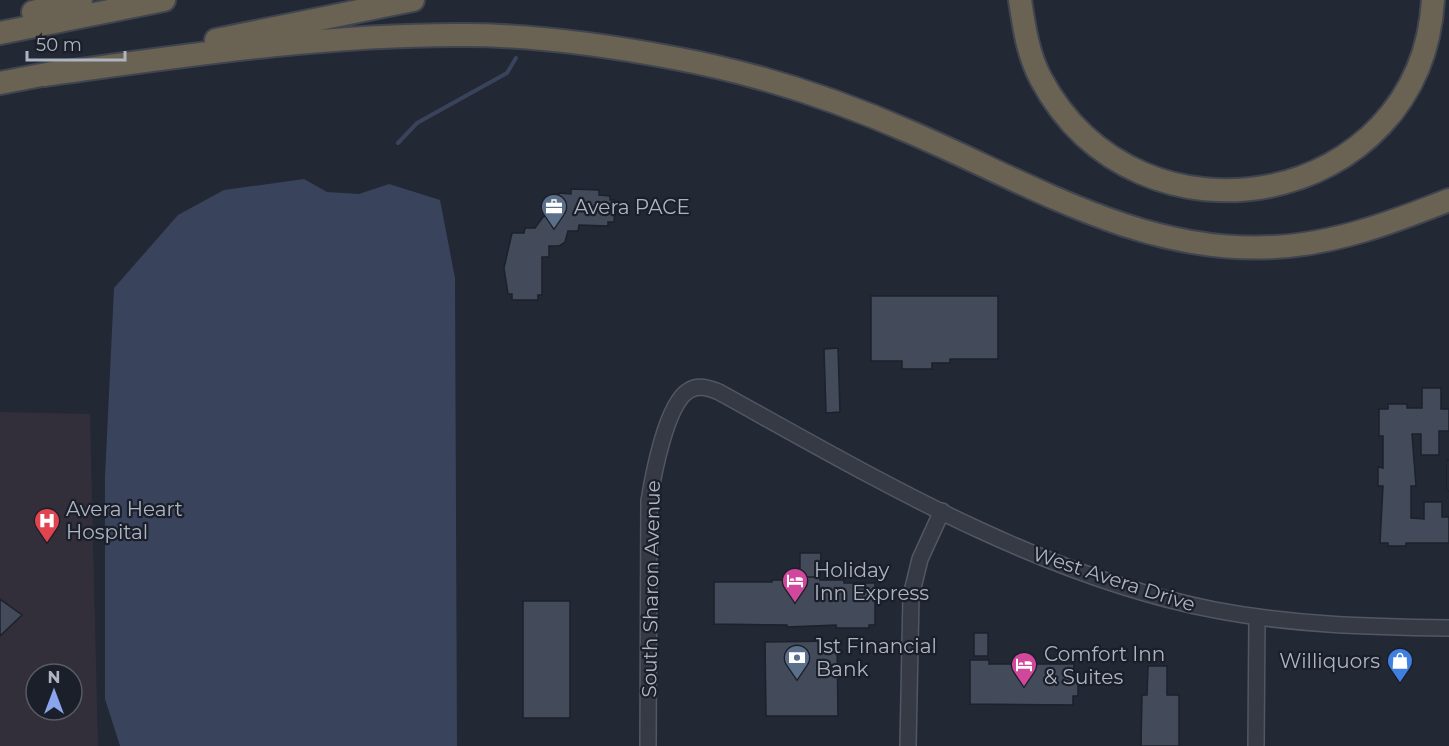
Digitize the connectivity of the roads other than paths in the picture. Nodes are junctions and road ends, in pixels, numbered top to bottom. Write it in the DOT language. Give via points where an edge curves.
graph roads {
  1 [pos="81,0"];
  2 [pos="164,0"];
  3 [pos="412,0"];
  4 [pos="1020,0"];
  5 [pos="1433,0"];
  6 [pos="0,21"];
  7 [pos="0,33"];
  8 [pos="44,75"];
  9 [pos="0,83"];
  10 [pos="1449,200"];
  11 [pos="1449,209"];
  12 [pos="1397,220"];
  13 [pos="741,404"];
  14 [pos="942,511"];
  15 [pos="1257,616"];
  16 [pos="1449,628"];
  17 [pos="648,746"];
  18 [pos="908,746"];
  19 [pos="1256,746"];
  1 -- 6 [label="highway"];
  2 -- 7 [label="highway"];
  3 -- 8 [label="highway"];
  4 -- 5 [label="highway" via="1026,37 1041,78 1064,114 1094,144 1131,169 1163,183 1202,190 1244,191 1284,184 1325,167 1360,144 1382,123 1414,74 1426,45"];
  8 -- 9 [label="highway"];
  8 -- 12 [label="highway" via="297,44 389,37 509,36 580,43 720,67 818,96 1100,216 1172,239 1203,245 1270,248 1326,240"];
  10 -- 12 [label="highway"];
  11 -- 12 [label="highway"];
  13 -- 14 [label="street, West Avera Drive"];
  13 -- 17 [label="street, South Sharon Avenue" via="707,387 687,391 666,428 654,464 649,501"];
  14 -- 15 [label="street, West Avera Drive" via="1079,572 1162,598"];
  14 -- 18 [label="street" via="920,559 911,596"];
  15 -- 16 [label="street, West Avera Drive" via="1324,626"];
  15 -- 19 [label="street"];
}
